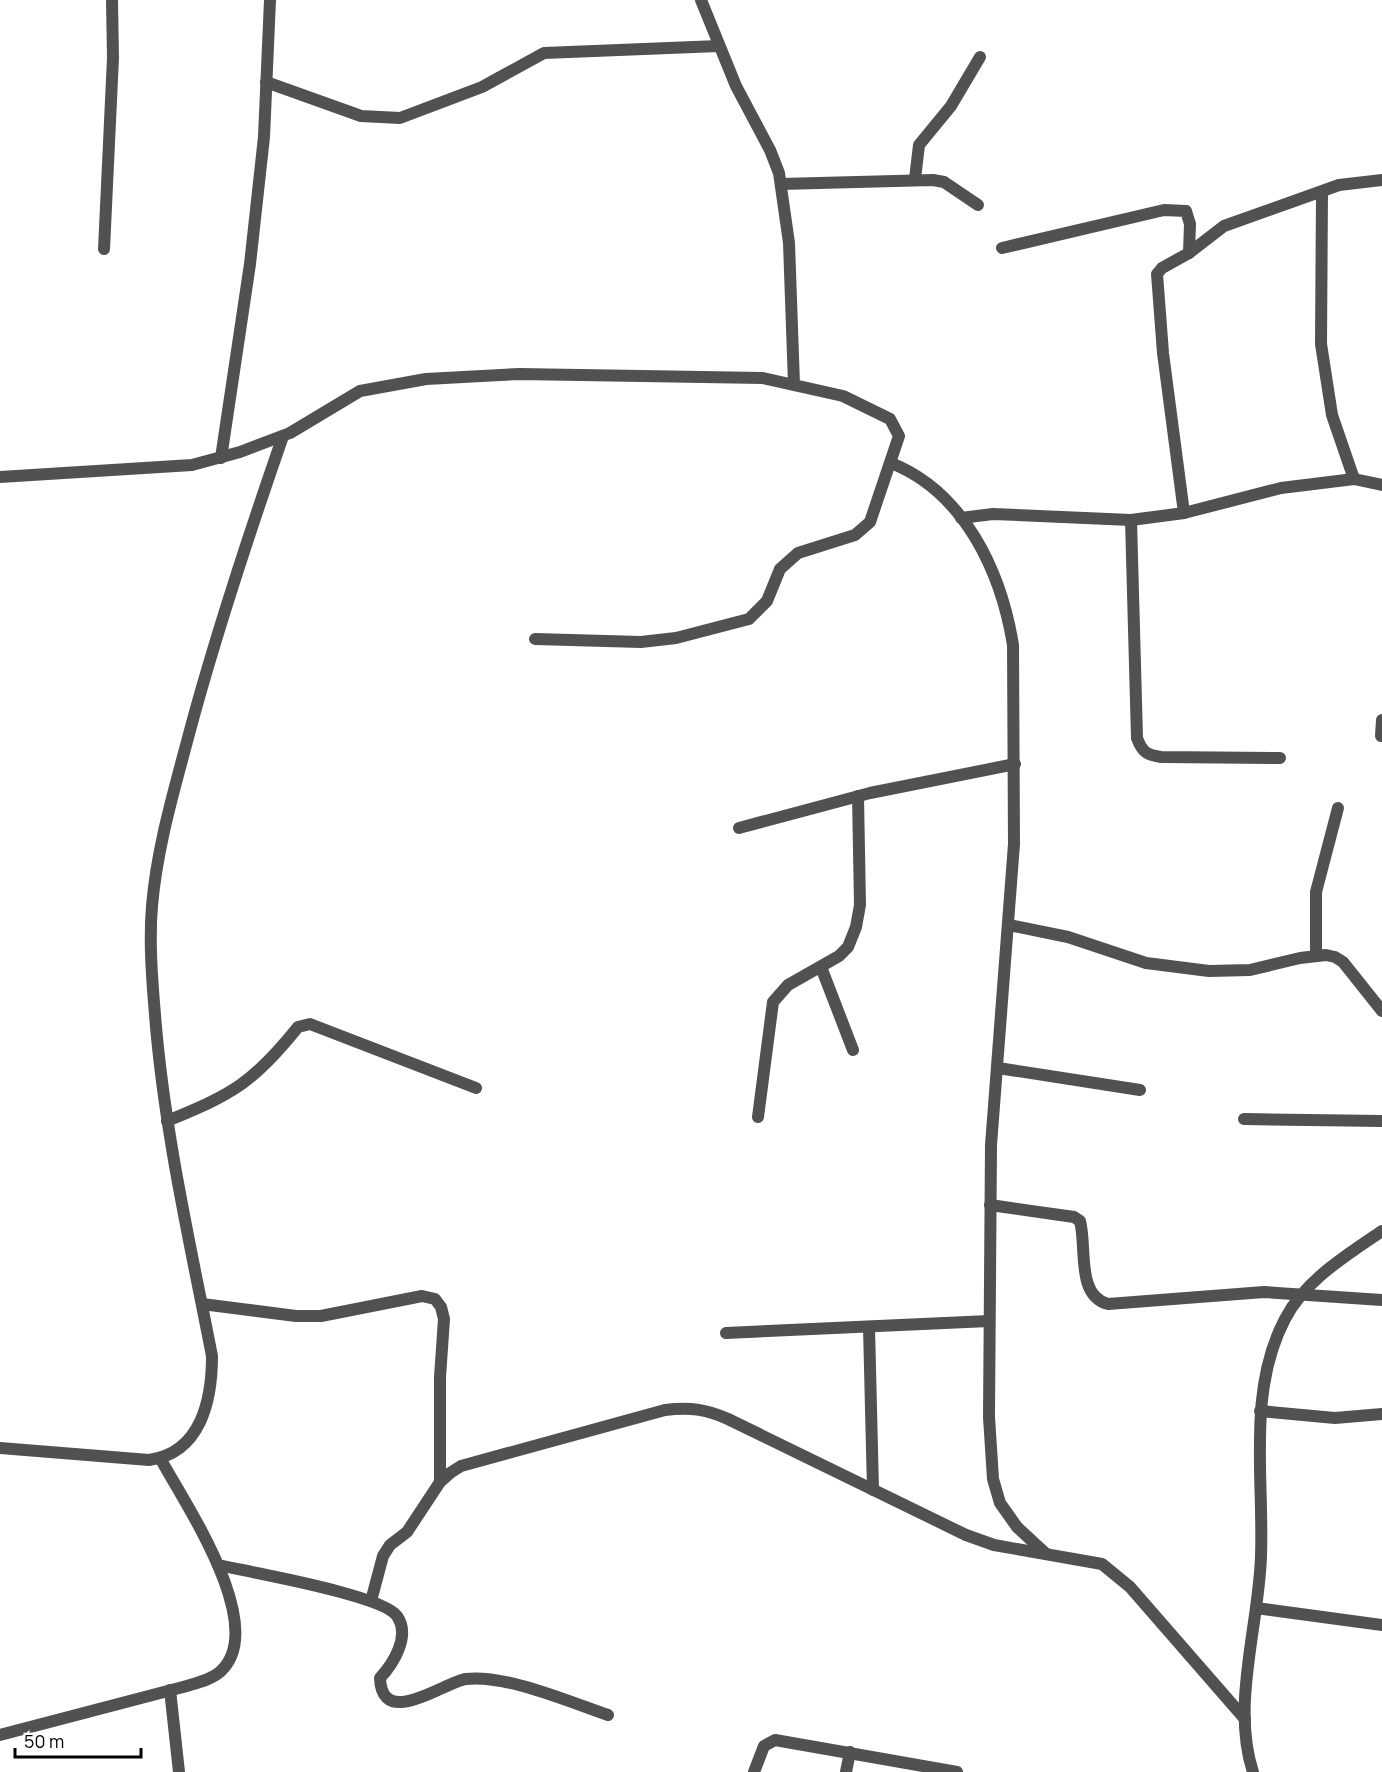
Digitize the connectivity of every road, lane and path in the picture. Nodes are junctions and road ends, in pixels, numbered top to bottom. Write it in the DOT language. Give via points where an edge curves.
graph roads {
  1 [pos="112,0"];
  2 [pos="270,0"];
  3 [pos="701,0"];
  4 [pos="719,46"];
  5 [pos="980,57"];
  6 [pos="266,82"];
  7 [pos="915,179"];
  8 [pos="1382,180"];
  9 [pos="781,184"];
  10 [pos="1322,192"];
  11 [pos="978,205"];
  12 [pos="1002,248"];
  13 [pos="104,249"];
  14 [pos="1189,253"];
  15 [pos="795,384"];
  16 [pos="284,436"];
  17 [pos="221,458"];
  18 [pos="891,463"];
  19 [pos="0,477"];
  20 [pos="1354,479"];
  21 [pos="1382,485"];
  22 [pos="1184,513"];
  23 [pos="961,518"];
  24 [pos="1131,520"];
  25 [pos="535,639"];
  26 [pos="1382,720"];
  27 [pos="1381,736"];
  28 [pos="1280,758"];
  29 [pos="1016,764"];
  30 [pos="858,796"];
  31 [pos="1338,808"];
  32 [pos="739,828"];
  33 [pos="1009,925"];
  34 [pos="1316,956"];
  35 [pos="821,967"];
  36 [pos="1380,1006"];
  37 [pos="853,1050"];
  38 [pos="998,1068"];
  39 [pos="476,1088"];
  40 [pos="1140,1090"];
  41 [pos="758,1117"];
  42 [pos="1244,1119"];
  43 [pos="167,1121"];
  44 [pos="1382,1121"];
  45 [pos="990,1205"];
  46 [pos="1382,1231"];
  47 [pos="1304,1293"];
  48 [pos="1382,1300"];
  49 [pos="202,1304"];
  50 [pos="989,1321"];
  51 [pos="868,1327"];
  52 [pos="726,1333"];
  53 [pos="1260,1411"];
  54 [pos="1382,1414"];
  55 [pos="0,1448"];
  56 [pos="160,1458"];
  57 [pos="440,1482"];
  58 [pos="873,1490"];
  59 [pos="1046,1553"];
  60 [pos="218,1564"];
  61 [pos="371,1601"];
  62 [pos="1256,1608"];
  63 [pos="1382,1625"];
  64 [pos="170,1690"];
  65 [pos="608,1715"];
  66 [pos="1245,1719"];
  67 [pos="0,1736"];
  68 [pos="850,1752"];
  69 [pos="953,1771"];
  70 [pos="180,1772"];
  71 [pos="754,1772"];
  72 [pos="846,1772"];
  73 [pos="1253,1772"];
  1 -- 13 [label="street"];
  2 -- 6 [label="street"];
  3 -- 4 [label="street"];
  4 -- 6 [label="street" via="544,53 482,87 400,118 361,116"];
  4 -- 9 [label="street" via="770,150"];
  5 -- 7 [label="street" via="951,106 919,145"];
  6 -- 17 [label="street" via="250,264"];
  7 -- 9 [label="street"];
  7 -- 11 [label="street" via="944,182"];
  8 -- 10 [label="street" via="1339,185"];
  9 -- 15 [label="street" via="789,243"];
  10 -- 14 [label="street" via="1224,225"];
  10 -- 20 [label="street" via="1321,344 1332,415"];
  12 -- 14 [label="street" via="1179,209 1189,216"];
  14 -- 22 [label="street" via="1162,268 1156,283"];
  15 -- 16 [label="street" via="715,376 519,374 426,379 360,391"];
  15 -- 18 [label="street" via="843,396 890,419 899,436"];
  16 -- 17 [label="street"];
  16 -- 43 [label="street" via="210,658 157,866 152,908 153,982"];
  17 -- 19 [label="street" via="192,465"];
  18 -- 23 [label="street" via="915,472"];
  18 -- 25 [label="street" via="870,522 855,535 798,553 780,569 767,601 749,619 676,638 641,642"];
  20 -- 21 [label="street"];
  20 -- 22 [label="street" via="1281,488"];
  22 -- 24 [label="street"];
  23 -- 24 [label="street" via="1013,514"];
  23 -- 29 [label="street" via="990,561 1008,614 1013,645"];
  24 -- 28 [label="street" via="1137,738 1141,749 1161,757"];
  26 -- 27 [label="street"];
  29 -- 30 [label="street"];
  29 -- 33 [label="street"];
  30 -- 32 [label="street"];
  30 -- 35 [label="street" via="860,905 856,927 848,947"];
  31 -- 34 [label="street" via="1316,892"];
  33 -- 34 [label="street" via="1068,937 1146,963 1209,970 1250,970"];
  33 -- 38 [label="street"];
  34 -- 36 [label="street" via="1335,957 1343,962"];
  35 -- 37 [label="street"];
  35 -- 41 [label="street" via="788,985 773,1002"];
  38 -- 40 [label="street"];
  38 -- 45 [label="street"];
  39 -- 43 [label="street" via="310,1024 298,1026 268,1064 240,1088"];
  42 -- 44 [label="street"];
  43 -- 49 [label="street"];
  45 -- 47 [label="street" via="1080,1221 1088,1283 1097,1301 1108,1304 1264,1292"];
  45 -- 50 [label="street"];
  46 -- 47 [label="street" via="1340,1260"];
  47 -- 48 [label="street"];
  47 -- 53 [label="street" via="1292,1306 1276,1341"];
  49 -- 56 [label="street" via="212,1356 207,1407 186,1443"];
  49 -- 57 [label="street" via="321,1316 422,1296 435,1299 444,1319"];
  50 -- 51 [label="street"];
  50 -- 59 [label="street" via="993,1479 999,1503 1008,1516"];
  51 -- 52 [label="street"];
  51 -- 58 [label="street"];
  53 -- 54 [label="street" via="1335,1418"];
  53 -- 62 [label="street" via="1261,1557"];
  55 -- 56 [label="street"];
  56 -- 60 [label="street"];
  57 -- 58 [label="street" via="461,1466 687,1407 728,1419"];
  57 -- 61 [label="street" via="414,1523 383,1556"];
  58 -- 59 [label="street" via="994,1545"];
  59 -- 66 [label="street" via="1102,1564 1115,1573"];
  60 -- 61 [label="street"];
  60 -- 64 [label="street" via="236,1625 234,1650 221,1670 210,1678"];
  61 -- 65 [label="street" via="386,1606 401,1626 396,1655 380,1678 390,1699 414,1702 448,1683 500,1680"];
  62 -- 63 [label="street"];
  62 -- 66 [label="street"];
  64 -- 67 [label="street"];
  64 -- 70 [label="street"];
  66 -- 73 [label="street" via="1244,1738"];
  68 -- 69 [label="street"];
  68 -- 71 [label="street" via="775,1740 764,1746"];
  68 -- 72 [label="street"];
}
